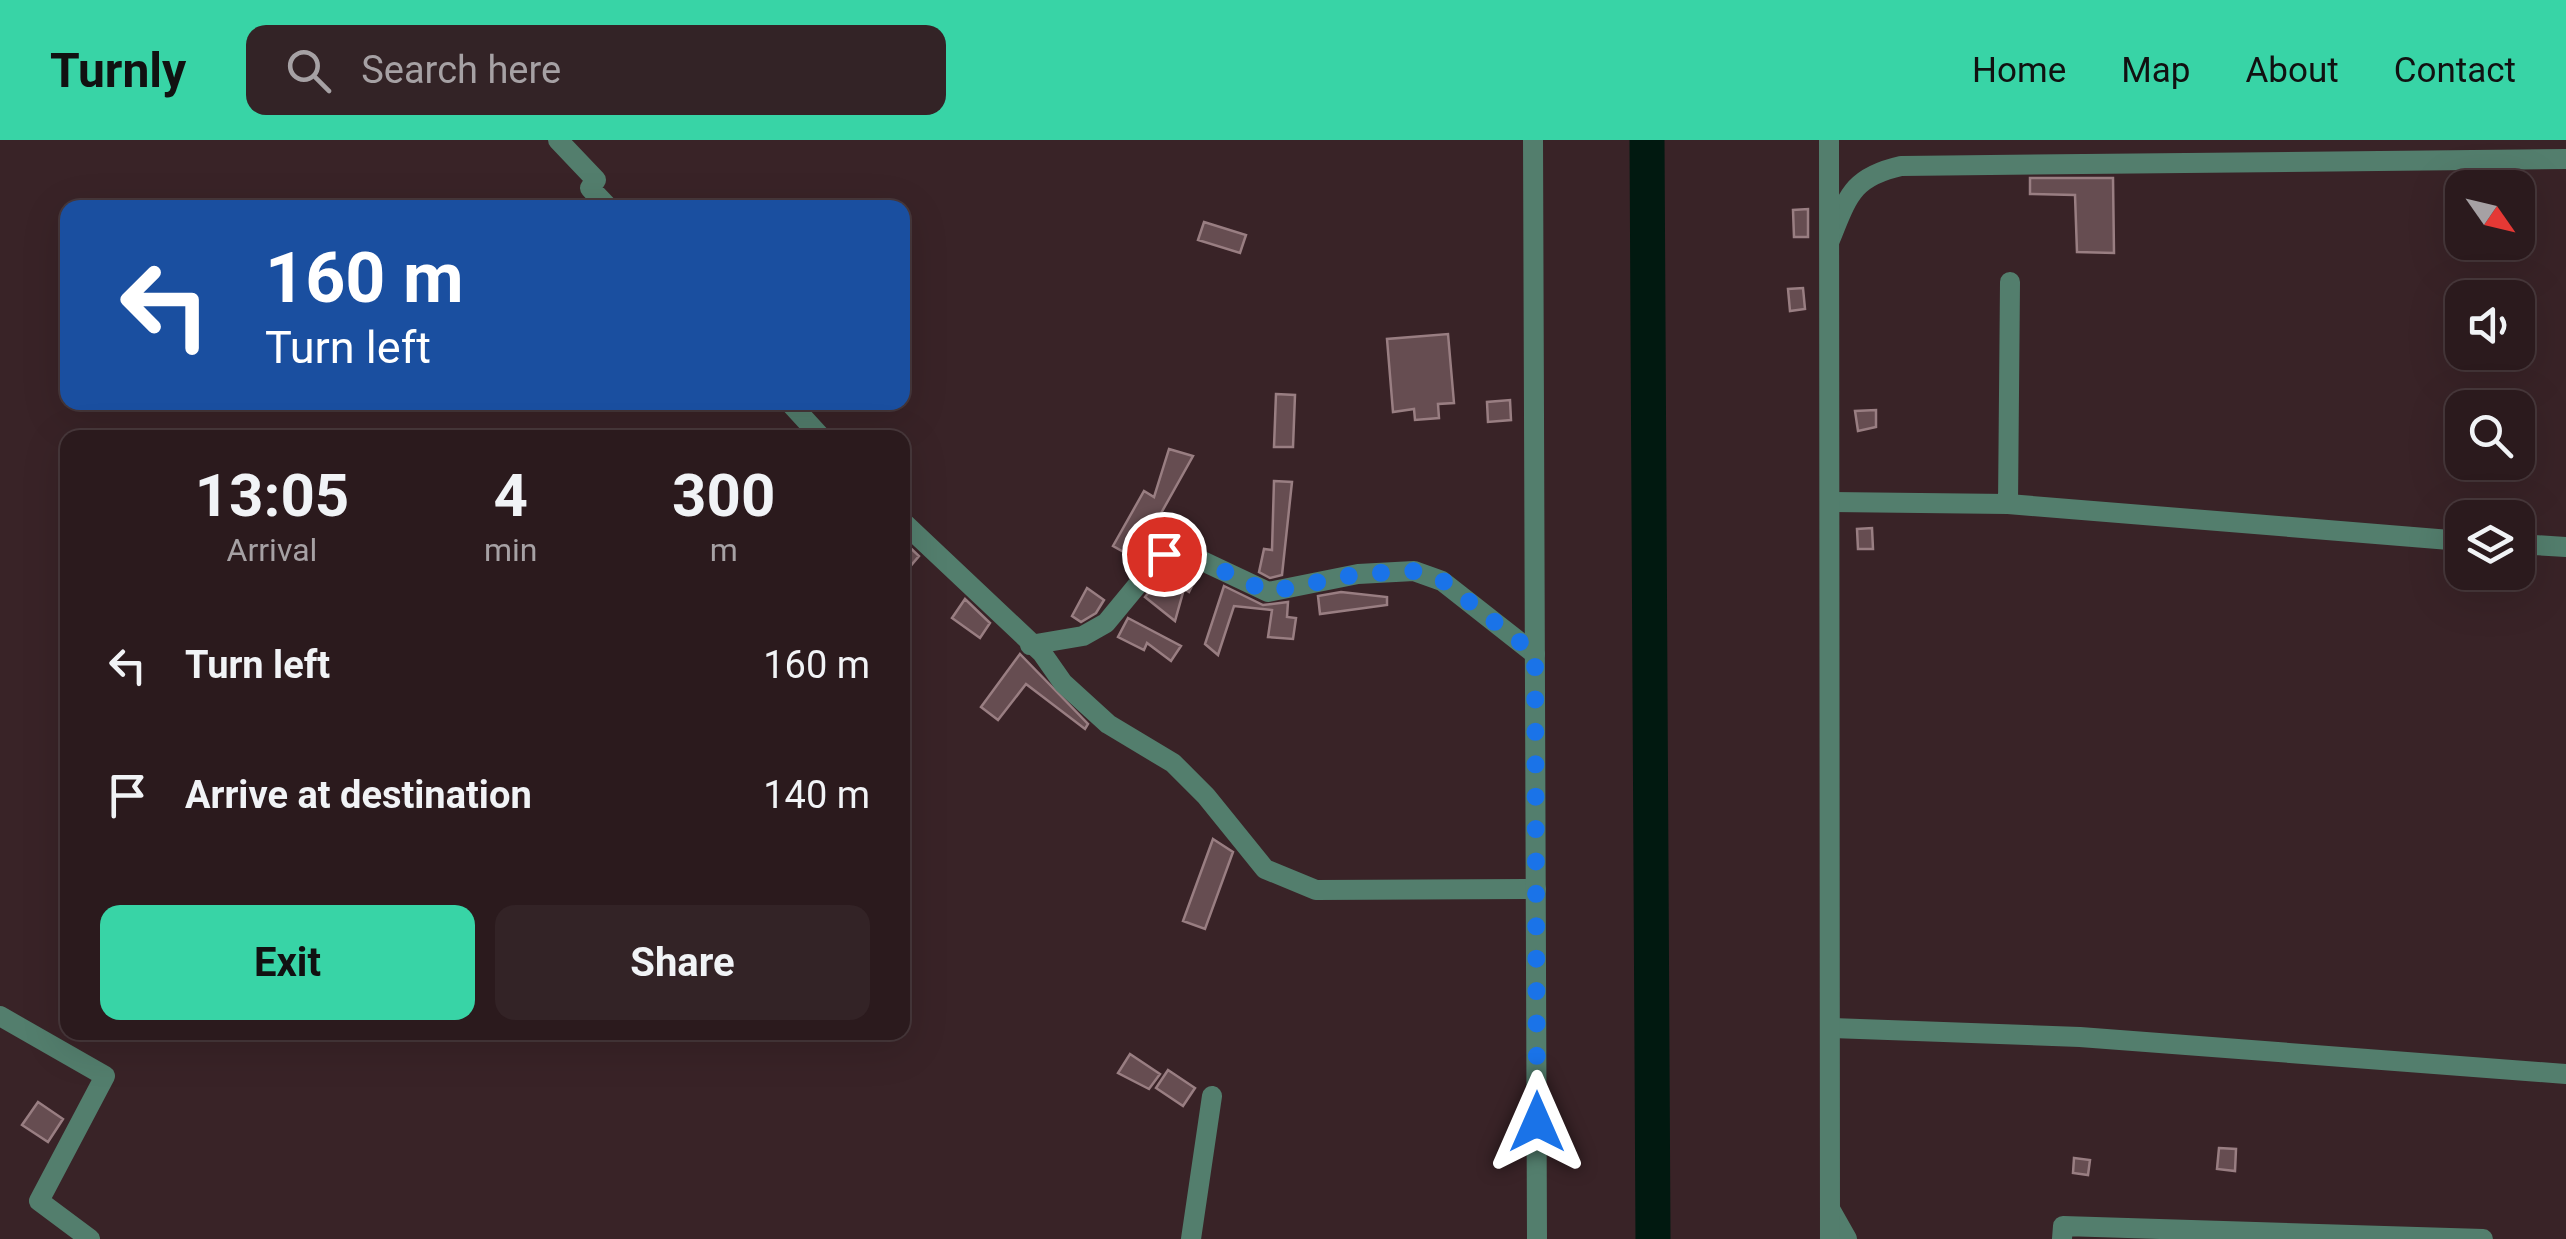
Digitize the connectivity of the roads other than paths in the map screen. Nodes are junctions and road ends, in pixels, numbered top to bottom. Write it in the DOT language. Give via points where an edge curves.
graph roads {
  1 [pos="558,140"];
  2 [pos="1533,140"];
  3 [pos="1828,140"];
  4 [pos="2566,159"];
  5 [pos="601,200"];
  6 [pos="1830,240"];
  7 [pos="2010,282"];
  8 [pos="796,410"];
  9 [pos="815,430"];
  10 [pos="1832,502"];
  11 [pos="2008,504"];
  12 [pos="910,529"];
  13 [pos="2445,540"];
  14 [pos="2535,545"];
  15 [pos="2566,548"];
  16 [pos="1030,645"];
  17 [pos="1535,654"];
  18 [pos="1536,889"];
  19 [pos="0,1016"];
  20 [pos="1832,1028"];
  21 [pos="2566,1074"];
  22 [pos="1212,1096"];
  23 [pos="1830,1209"];
  24 [pos="90,1239"];
  25 [pos="1191,1239"];
  26 [pos="1537,1239"];
  27 [pos="1830,1239"];
  28 [pos="1847,1239"];
  29 [pos="2062,1239"];
  30 [pos="2483,1239"];
  1 -- 5 [label="street" via="596,180 590,188"];
  2 -- 17 [label="street"];
  3 -- 6 [label="street"];
  4 -- 6 [label="street" via="1901,166 1869,174 1846,202"];
  6 -- 10 [label="street"];
  7 -- 11 [label="street"];
  8 -- 9 [label="street"];
  10 -- 11 [label="street"];
  10 -- 20 [label="street"];
  11 -- 13 [label="street"];
  12 -- 16 [label="street"];
  14 -- 15 [label="street"];
  16 -- 17 [label="street" via="1083,636 1106,622 1164,554 1194,557 1268,592 1358,574 1414,571 1442,580"];
  16 -- 18 [label="street" via="1108,724 1173,763 1265,868 1288,882 1316,890"];
  17 -- 18 [label="street"];
  18 -- 26 [label="street"];
  19 -- 24 [label="street" via="105,1076 40,1201"];
  20 -- 21 [label="street" via="2080,1036"];
  20 -- 23 [label="street"];
  22 -- 25 [label="street"];
  23 -- 27 [label="street"];
  23 -- 28 [label="street"];
  29 -- 30 [label="street" via="2063,1226"];
}
